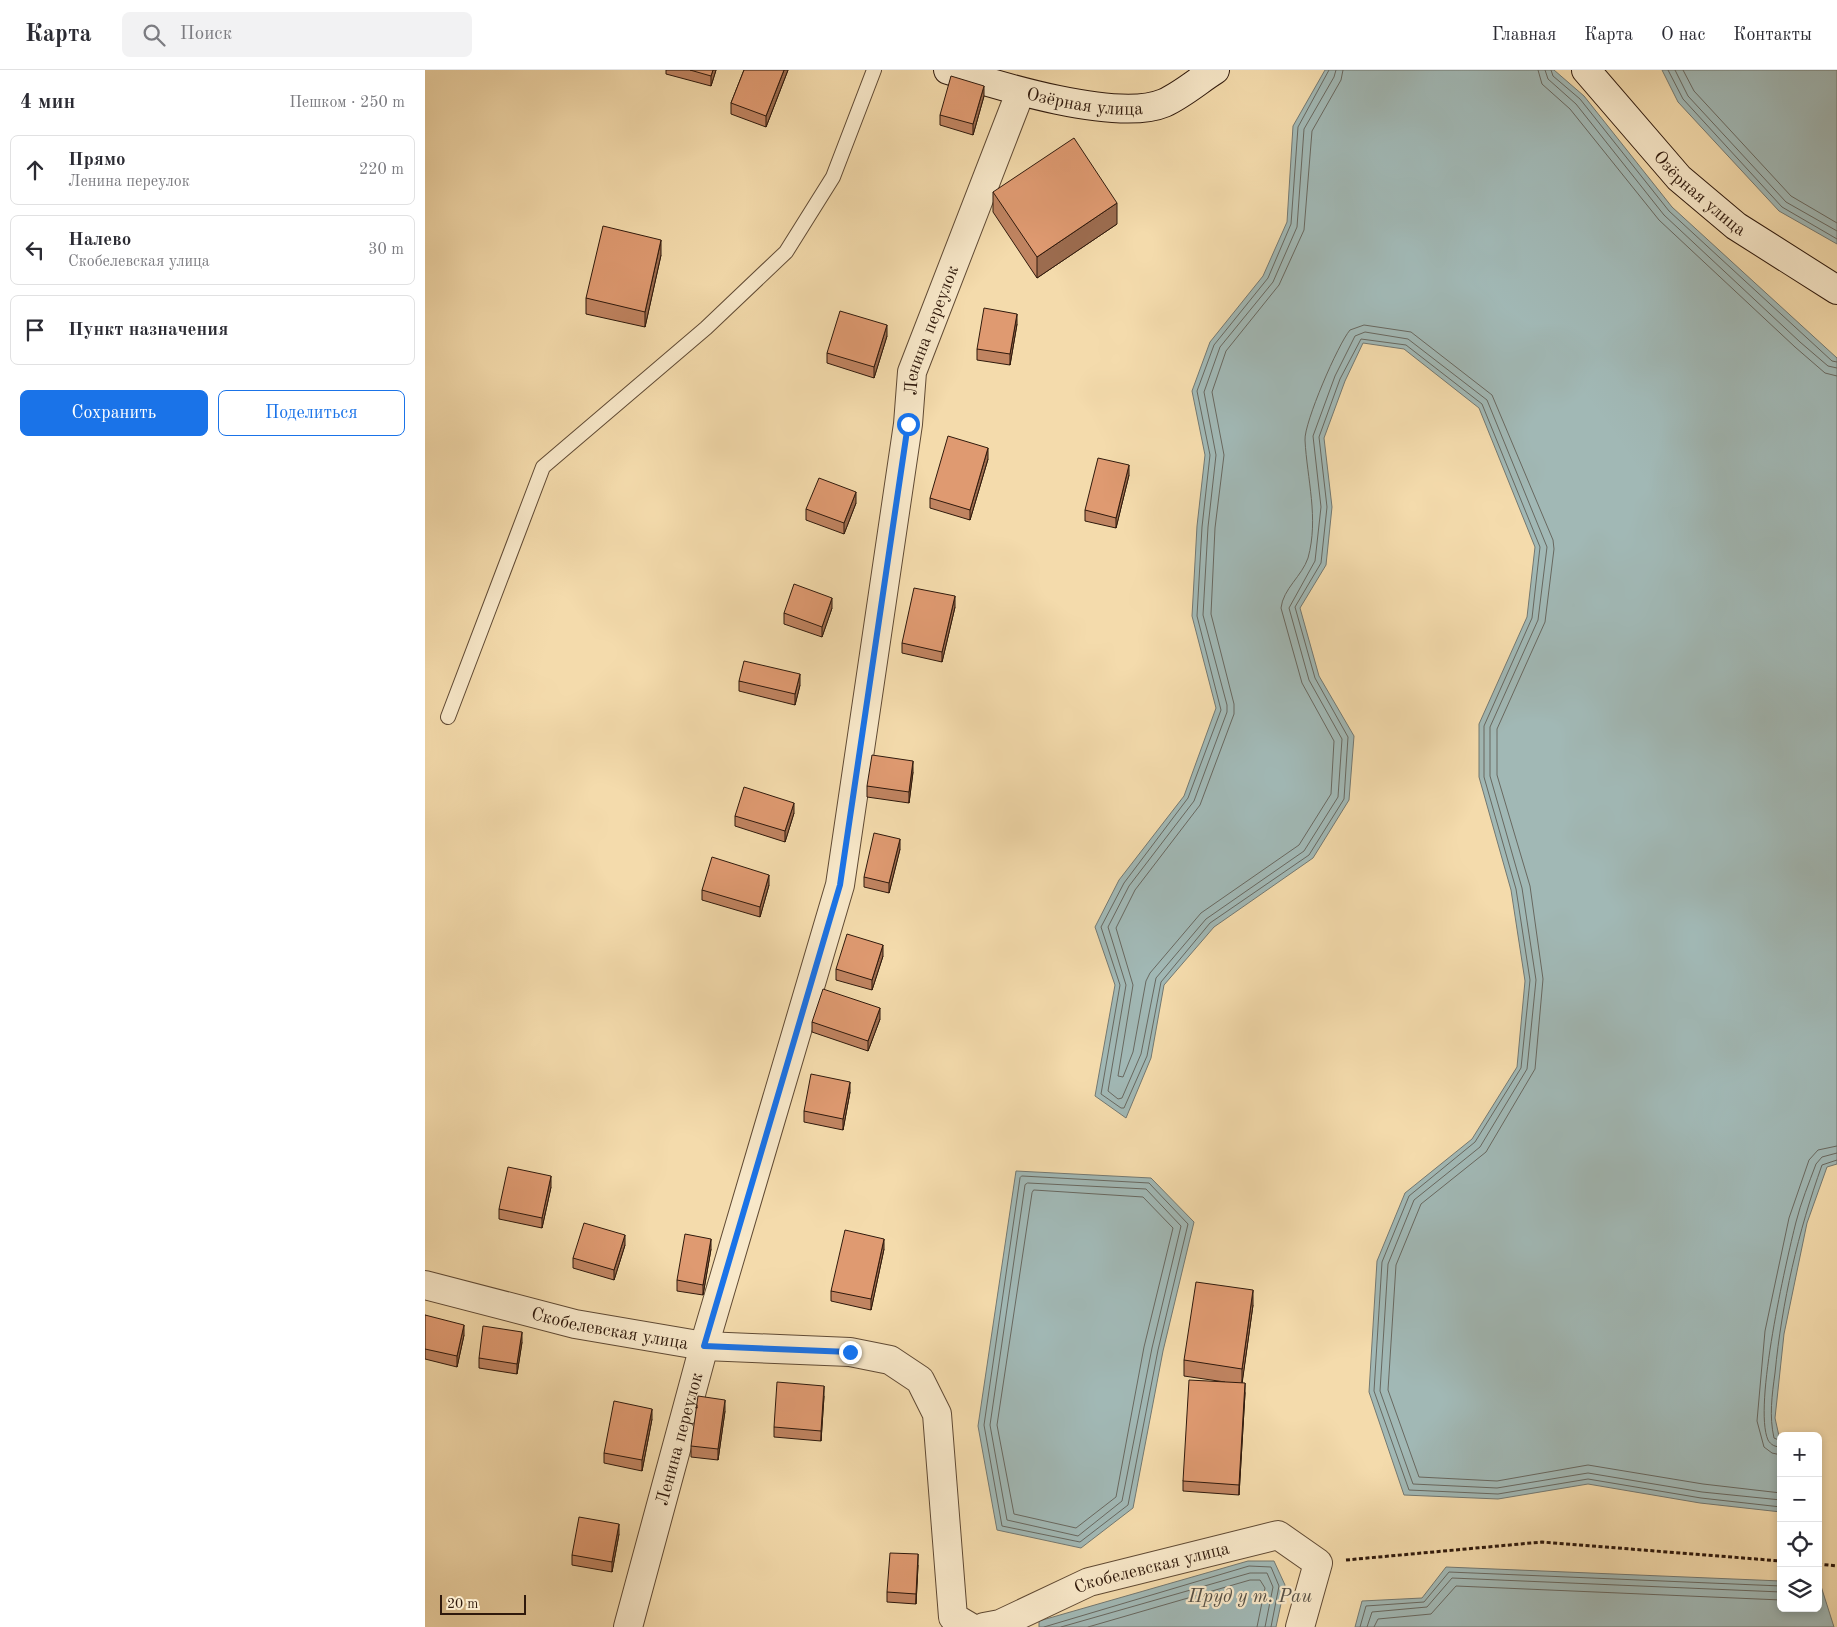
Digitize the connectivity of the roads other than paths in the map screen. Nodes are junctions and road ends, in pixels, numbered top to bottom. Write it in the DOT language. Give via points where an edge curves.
graph roads {
  1 [pos="874,70"];
  2 [pos="947,70"];
  3 [pos="1215,70"];
  4 [pos="1586,70"];
  5 [pos="1020,93"];
  6 [pos="1837,290"];
  7 [pos="448,717"];
  8 [pos="425,1285"];
  9 [pos="704,1346"];
  10 [pos="628,1627"];
  11 [pos="970,1627"];
  12 [pos="985,1627"];
  13 [pos="1300,1627"];
  1 -- 7 [label="lane" via="833,176 786,252 706,328 543,467"];
  2 -- 5 [label="street, Озёрная улица"];
  3 -- 5 [label="street, Озёрная улица" via="1164,103 1141,109"];
  4 -- 6 [label="street, Озёрная улица" via="1679,178 1736,226"];
  5 -- 9 [label="street, Ленина переулок" via="912,372 908,424 840,885"];
  8 -- 9 [label="street, Скобелевская улица" via="575,1324"];
  9 -- 10 [label="street, Ленина переулок"];
  9 -- 11 [label="street, Скобелевская улица" via="850,1352 890,1360 920,1380 937,1414 953,1617"];
  12 -- 13 [label="street, Скобелевская улица" via="1000,1624 1089,1582 1278,1535 1318,1563"];
}
